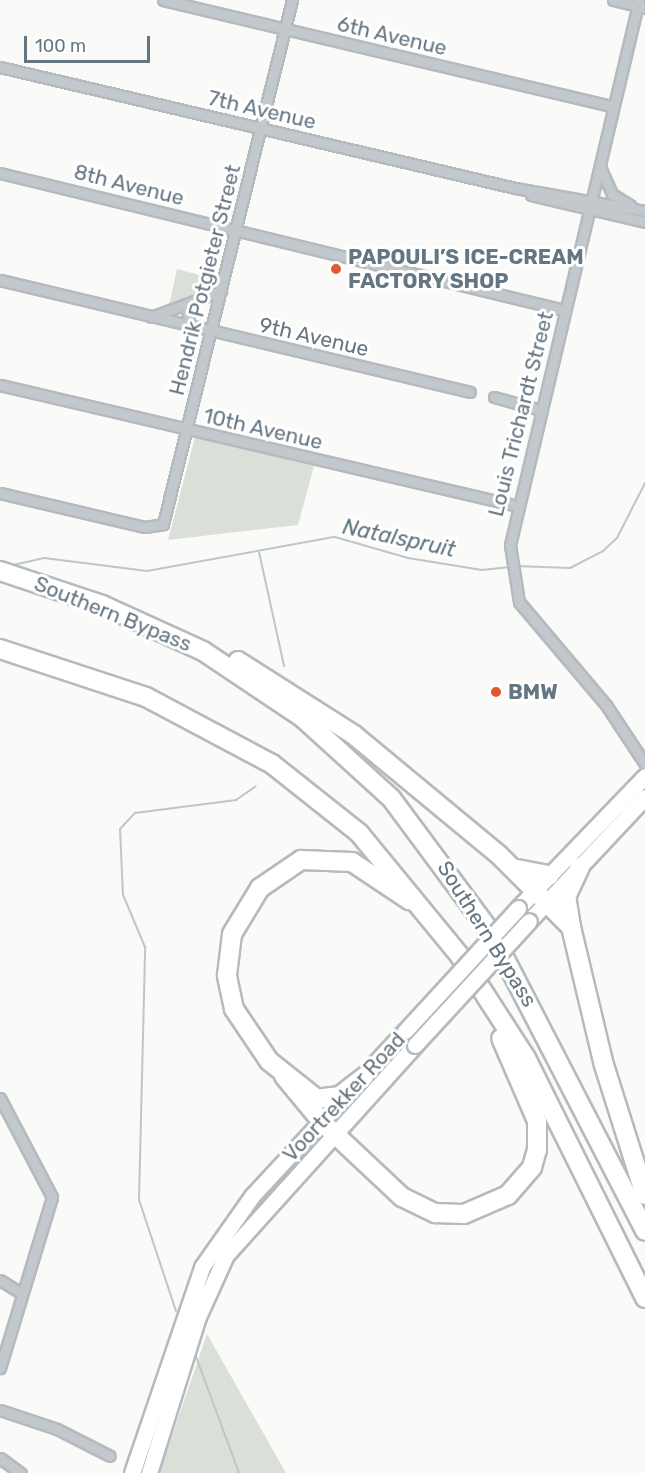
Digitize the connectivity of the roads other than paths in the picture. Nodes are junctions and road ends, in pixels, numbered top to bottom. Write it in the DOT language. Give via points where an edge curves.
graph roads {
  1 [pos="163,0"];
  2 [pos="292,0"];
  3 [pos="613,0"];
  4 [pos="640,5"];
  5 [pos="285,30"];
  6 [pos="0,67"];
  7 [pos="613,106"];
  8 [pos="260,129"];
  9 [pos="599,164"];
  10 [pos="0,173"];
  11 [pos="515,188"];
  12 [pos="591,202"];
  13 [pos="642,211"];
  14 [pos="589,212"];
  15 [pos="645,222"];
  16 [pos="236,230"];
  17 [pos="0,280"];
  18 [pos="221,291"];
  19 [pos="186,304"];
  20 [pos="564,310"];
  21 [pos="152,317"];
  22 [pos="190,327"];
  23 [pos="212,333"];
  24 [pos="0,385"];
  25 [pos="470,392"];
  26 [pos="494,397"];
  27 [pos="541,410"];
  28 [pos="187,430"];
  29 [pos="0,493"];
  30 [pos="518,506"];
  31 [pos="0,571"];
  32 [pos="168,633"];
  33 [pos="0,649"];
  34 [pos="645,764"];
  35 [pos="645,776"];
  36 [pos="645,797"];
  37 [pos="510,865"];
  38 [pos="580,867"];
  39 [pos="549,875"];
  40 [pos="541,895"];
  41 [pos="429,916"];
  42 [pos="571,927"];
  43 [pos="460,956"];
  44 [pos="284,1076"];
  45 [pos="364,1077"];
  46 [pos="0,1098"];
  47 [pos="328,1128"];
  48 [pos="645,1195"];
  49 [pos="645,1231"];
  50 [pos="0,1280"];
  51 [pos="22,1294"];
  52 [pos="645,1298"];
  53 [pos="0,1368"];
  54 [pos="0,1410"];
  55 [pos="110,1456"];
  56 [pos="0,1458"];
  57 [pos="21,1473"];
  58 [pos="132,1473"];
  59 [pos="149,1473"];
  1 -- 5 [label="street, 6th Avenue"];
  2 -- 5 [label="street, Hendrik Potgieter Street"];
  3 -- 4 [label="street"];
  4 -- 7 [label="street, Louis Trichardt Street"];
  5 -- 7 [label="street, 6th Avenue"];
  5 -- 8 [label="street, Hendrik Potgieter Street"];
  6 -- 8 [label="street, 7th Avenue"];
  7 -- 9 [label="street, Louis Trichardt Street"];
  8 -- 11 [label="street, 7th Avenue"];
  8 -- 16 [label="street, Hendrik Potgieter Street"];
  9 -- 12 [label="street, Louis Trichardt Street"];
  9 -- 13 [label="street" via="612,194"];
  10 -- 16 [label="street, 8th Avenue"];
  11 -- 12 [label="street, 7th Avenue"];
  11 -- 14 [label="street, 7th Avenue"];
  12 -- 13 [label="street, 7th Avenue"];
  12 -- 14 [label="street, Louis Trichardt Street"];
  14 -- 15 [label="street, 7th Avenue"];
  14 -- 20 [label="street, Louis Trichardt Street"];
  16 -- 18 [label="street, Hendrik Potgieter Street"];
  16 -- 20 [label="street, 8th Avenue"];
  17 -- 21 [label="street, 9th Avenue"];
  18 -- 19 [label="street"];
  18 -- 23 [label="street, Hendrik Potgieter Street"];
  19 -- 21 [label="street"];
  19 -- 22 [label="street"];
  20 -- 27 [label="street, Louis Trichardt Street"];
  21 -- 22 [label="street, 9th Avenue"];
  22 -- 23 [label="street, 9th Avenue"];
  23 -- 25 [label="street, 9th Avenue"];
  23 -- 28 [label="street, Hendrik Potgieter Street"];
  24 -- 28 [label="street, 10th Avenue"];
  26 -- 27 [label="street"];
  27 -- 30 [label="street, Louis Trichardt Street"];
  28 -- 29 [label="street, Hendrik Potgieter Street" via="163,524 152,528"];
  28 -- 30 [label="street, 10th Avenue"];
  30 -- 34 [label="street, Louis Trichardt Street" via="510,544 513,588"];
  31 -- 32 [label="highway, Southern Bypass" via="74,594"];
  32 -- 37 [label="highway" via="246,663 298,696 354,735"];
  32 -- 49 [label="highway, Southern Bypass" via="303,718 354,761 424,838 463,888 523,988"];
  33 -- 41 [label="highway, Southern Bypass" via="146,697 272,764 359,833"];
  35 -- 39 [label="main road, Voortrekker Road"];
  36 -- 38 [label="main road, Voortrekker Road"];
  37 -- 39 [label="highway"];
  37 -- 40 [label="highway"];
  38 -- 40 [label="main road, Voortrekker Road"];
  38 -- 42 [label="highway" via="566,897"];
  39 -- 40 [label="main road, Voortrekker Road"];
  40 -- 42 [label="highway"];
  40 -- 45 [label="main road, Voortrekker Road, bridge" via="518,908"];
  40 -- 47 [label="main road, Voortrekker Road, bridge" via="530,921 415,1045"];
  41 -- 43 [label="highway, Southern Bypass"];
  41 -- 44 [label="highway" via="370,871 335,858 300,860 260,888 232,934 228,975 242,1025"];
  42 -- 48 [label="highway" via="604,1065"];
  43 -- 47 [label="highway" via="537,1120 537,1150 522,1182 481,1211 435,1213 402,1197"];
  43 -- 52 [label="highway, Southern Bypass" via="526,1058"];
  44 -- 45 [label="highway" via="317,1099 340,1096"];
  44 -- 47 [label="highway"];
  45 -- 47 [label="main road, Voortrekker Road"];
  46 -- 51 [label="street" via="52,1194"];
  47 -- 58 [label="main road, Voortrekker Road" via="246,1203 201,1267"];
  47 -- 59 [label="main road, Voortrekker Road" via="226,1255 198,1317"];
  50 -- 51 [label="street"];
  51 -- 53 [label="street"];
  54 -- 55 [label="street" via="57,1429"];
  56 -- 57 [label="street"];
}
